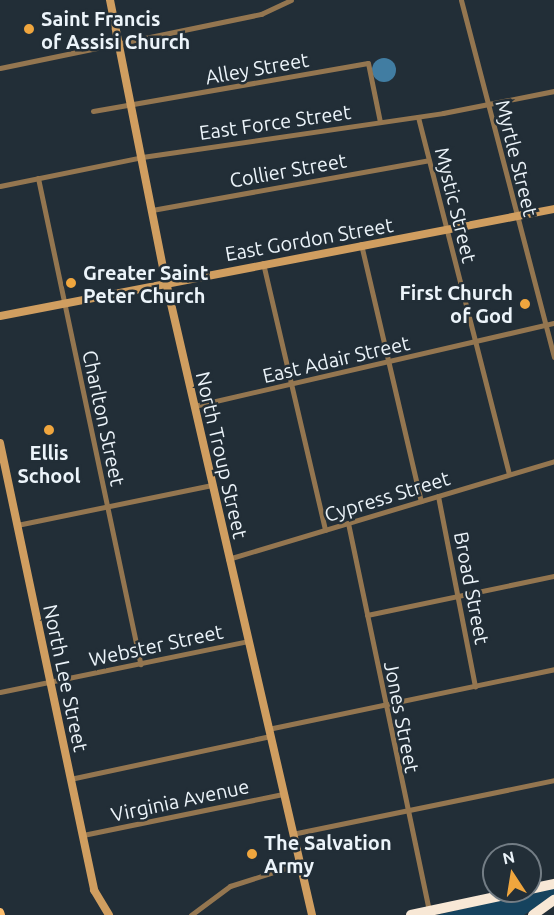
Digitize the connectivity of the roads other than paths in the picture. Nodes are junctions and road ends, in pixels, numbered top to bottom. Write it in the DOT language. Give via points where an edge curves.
graph roads {
  1 [pos="110,0"];
  2 [pos="291,0"];
  3 [pos="461,0"];
  4 [pos="118,41"];
  5 [pos="0,68"];
  6 [pos="554,91"];
  7 [pos="487,103"];
  8 [pos="132,104"];
  9 [pos="93,111"];
  10 [pos="418,117"];
  11 [pos="380,122"];
  12 [pos="142,157"];
  13 [pos="429,160"];
  14 [pos="38,178"];
  15 [pos="0,186"];
  16 [pos="554,209"];
  17 [pos="152,210"];
  18 [pos="516,216"];
  19 [pos="447,230"];
  20 [pos="361,244"];
  21 [pos="263,263"];
  22 [pos="166,282"];
  23 [pos="64,303"];
  24 [pos="0,316"];
  25 [pos="554,324"];
  26 [pos="546,326"];
  27 [pos="477,343"];
  28 [pos="554,357"];
  29 [pos="390,362"];
  30 [pos="290,385"];
  31 [pos="194,406"];
  32 [pos="0,445"];
  33 [pos="554,461"];
  34 [pos="509,474"];
  35 [pos="212,485"];
  36 [pos="438,496"];
  37 [pos="421,501"];
  38 [pos="108,506"];
  39 [pos="348,523"];
  40 [pos="17,525"];
  41 [pos="325,530"];
  42 [pos="228,559"];
  43 [pos="554,576"];
  44 [pos="458,597"];
  45 [pos="367,615"];
  46 [pos="248,642"];
  47 [pos="140,664"];
  48 [pos="554,669"];
  49 [pos="49,682"];
  50 [pos="475,686"];
  51 [pos="0,692"];
  52 [pos="384,704"];
  53 [pos="269,732"];
  54 [pos="70,779"];
  55 [pos="554,780"];
  56 [pos="283,794"];
  57 [pos="405,811"];
  58 [pos="292,834"];
  59 [pos="83,835"];
  60 [pos="299,864"];
  61 [pos="554,900"];
  62 [pos="482,901"];
  63 [pos="430,913"];
  64 [pos="109,915"];
  65 [pos="191,915"];
  66 [pos="312,915"];
  67 [pos="411,915"];
  68 [pos="533,915"];
  1 -- 4 [label="street, North Troup Street"];
  2 -- 4 [label="street" via="284,7"];
  3 -- 7 [label="street, Myrtle Street"];
  4 -- 5 [label="street"];
  4 -- 8 [label="street, North Troup Street"];
  6 -- 7 [label="street, East Force Street"];
  7 -- 10 [label="street, East Force Street"];
  7 -- 18 [label="street, Myrtle Street"];
  8 -- 9 [label="street, Alley Street"];
  8 -- 11 [label="street, Alley Street" via="368,63"];
  8 -- 12 [label="street, North Troup Street"];
  10 -- 11 [label="street, East Force Street"];
  10 -- 13 [label="street, Mystic Street"];
  11 -- 12 [label="street, East Force Street"];
  12 -- 14 [label="street, East Force Street"];
  12 -- 17 [label="street, North Troup Street"];
  13 -- 17 [label="street, Collier Street"];
  13 -- 19 [label="street, Mystic Street"];
  14 -- 15 [label="street, East Force Street"];
  14 -- 23 [label="street, Charlton Street"];
  16 -- 18 [label="street, East Gordon Street"];
  17 -- 22 [label="street, North Troup Street"];
  18 -- 19 [label="street, East Gordon Street"];
  18 -- 26 [label="street, Myrtle Street"];
  19 -- 20 [label="street, East Gordon Street"];
  19 -- 27 [label="street, Mystic Street"];
  20 -- 21 [label="street, East Gordon Street"];
  20 -- 29 [label="street"];
  21 -- 22 [label="street, East Gordon Street"];
  21 -- 30 [label="street"];
  22 -- 23 [label="street, East Gordon Street"];
  22 -- 31 [label="street, North Troup Street"];
  23 -- 24 [label="street, East Gordon Street"];
  23 -- 38 [label="street, Charlton Street"];
  25 -- 26 [label="street, East Adair Street"];
  26 -- 27 [label="street, East Adair Street"];
  26 -- 28 [label="street, Myrtle Street"];
  27 -- 29 [label="street, East Adair Street"];
  27 -- 34 [label="street, Mystic Street"];
  29 -- 30 [label="street, East Adair Street"];
  29 -- 37 [label="street"];
  30 -- 31 [label="street, East Adair Street"];
  30 -- 41 [label="street"];
  31 -- 35 [label="street, North Troup Street"];
  32 -- 40 [label="street, North Lee Street"];
  33 -- 34 [label="street, Cypress Street"];
  34 -- 36 [label="street, Cypress Street"];
  35 -- 38 [label="street"];
  35 -- 42 [label="street, North Troup Street"];
  36 -- 37 [label="street, Cypress Street"];
  36 -- 44 [label="street, Broad Street"];
  37 -- 39 [label="street, Cypress Street"];
  38 -- 40 [label="street"];
  38 -- 47 [label="street, Charlton Street"];
  39 -- 41 [label="street, Cypress Street"];
  39 -- 45 [label="street, Jones Street"];
  40 -- 49 [label="street, North Lee Street"];
  41 -- 42 [label="street, Cypress Street"];
  42 -- 46 [label="street, North Troup Street"];
  43 -- 44 [label="street"];
  44 -- 45 [label="street"];
  44 -- 50 [label="street, Broad Street"];
  45 -- 52 [label="street, Jones Street"];
  46 -- 47 [label="street, Webster Street"];
  46 -- 53 [label="street, North Troup Street"];
  47 -- 49 [label="street, Webster Street"];
  48 -- 50 [label="street"];
  49 -- 51 [label="street, Webster Street"];
  49 -- 54 [label="street, North Lee Street"];
  50 -- 52 [label="street"];
  52 -- 53 [label="street"];
  52 -- 57 [label="street, Jones Street"];
  53 -- 54 [label="street"];
  53 -- 56 [label="street, North Troup Street"];
  54 -- 59 [label="street, North Lee Street"];
  55 -- 57 [label="street"];
  56 -- 58 [label="street, North Troup Street"];
  56 -- 59 [label="street, Virginia Avenue"];
  57 -- 58 [label="street"];
  57 -- 63 [label="street, Jones Street"];
  58 -- 60 [label="street, North Troup Street"];
  59 -- 64 [label="street, North Lee Street" via="94,890"];
  60 -- 65 [label="street" via="230,886"];
  60 -- 66 [label="street, North Troup Street"];
  61 -- 68 [label="highway"];
  62 -- 63 [label="highway"];
  63 -- 67 [label="highway"];
}
